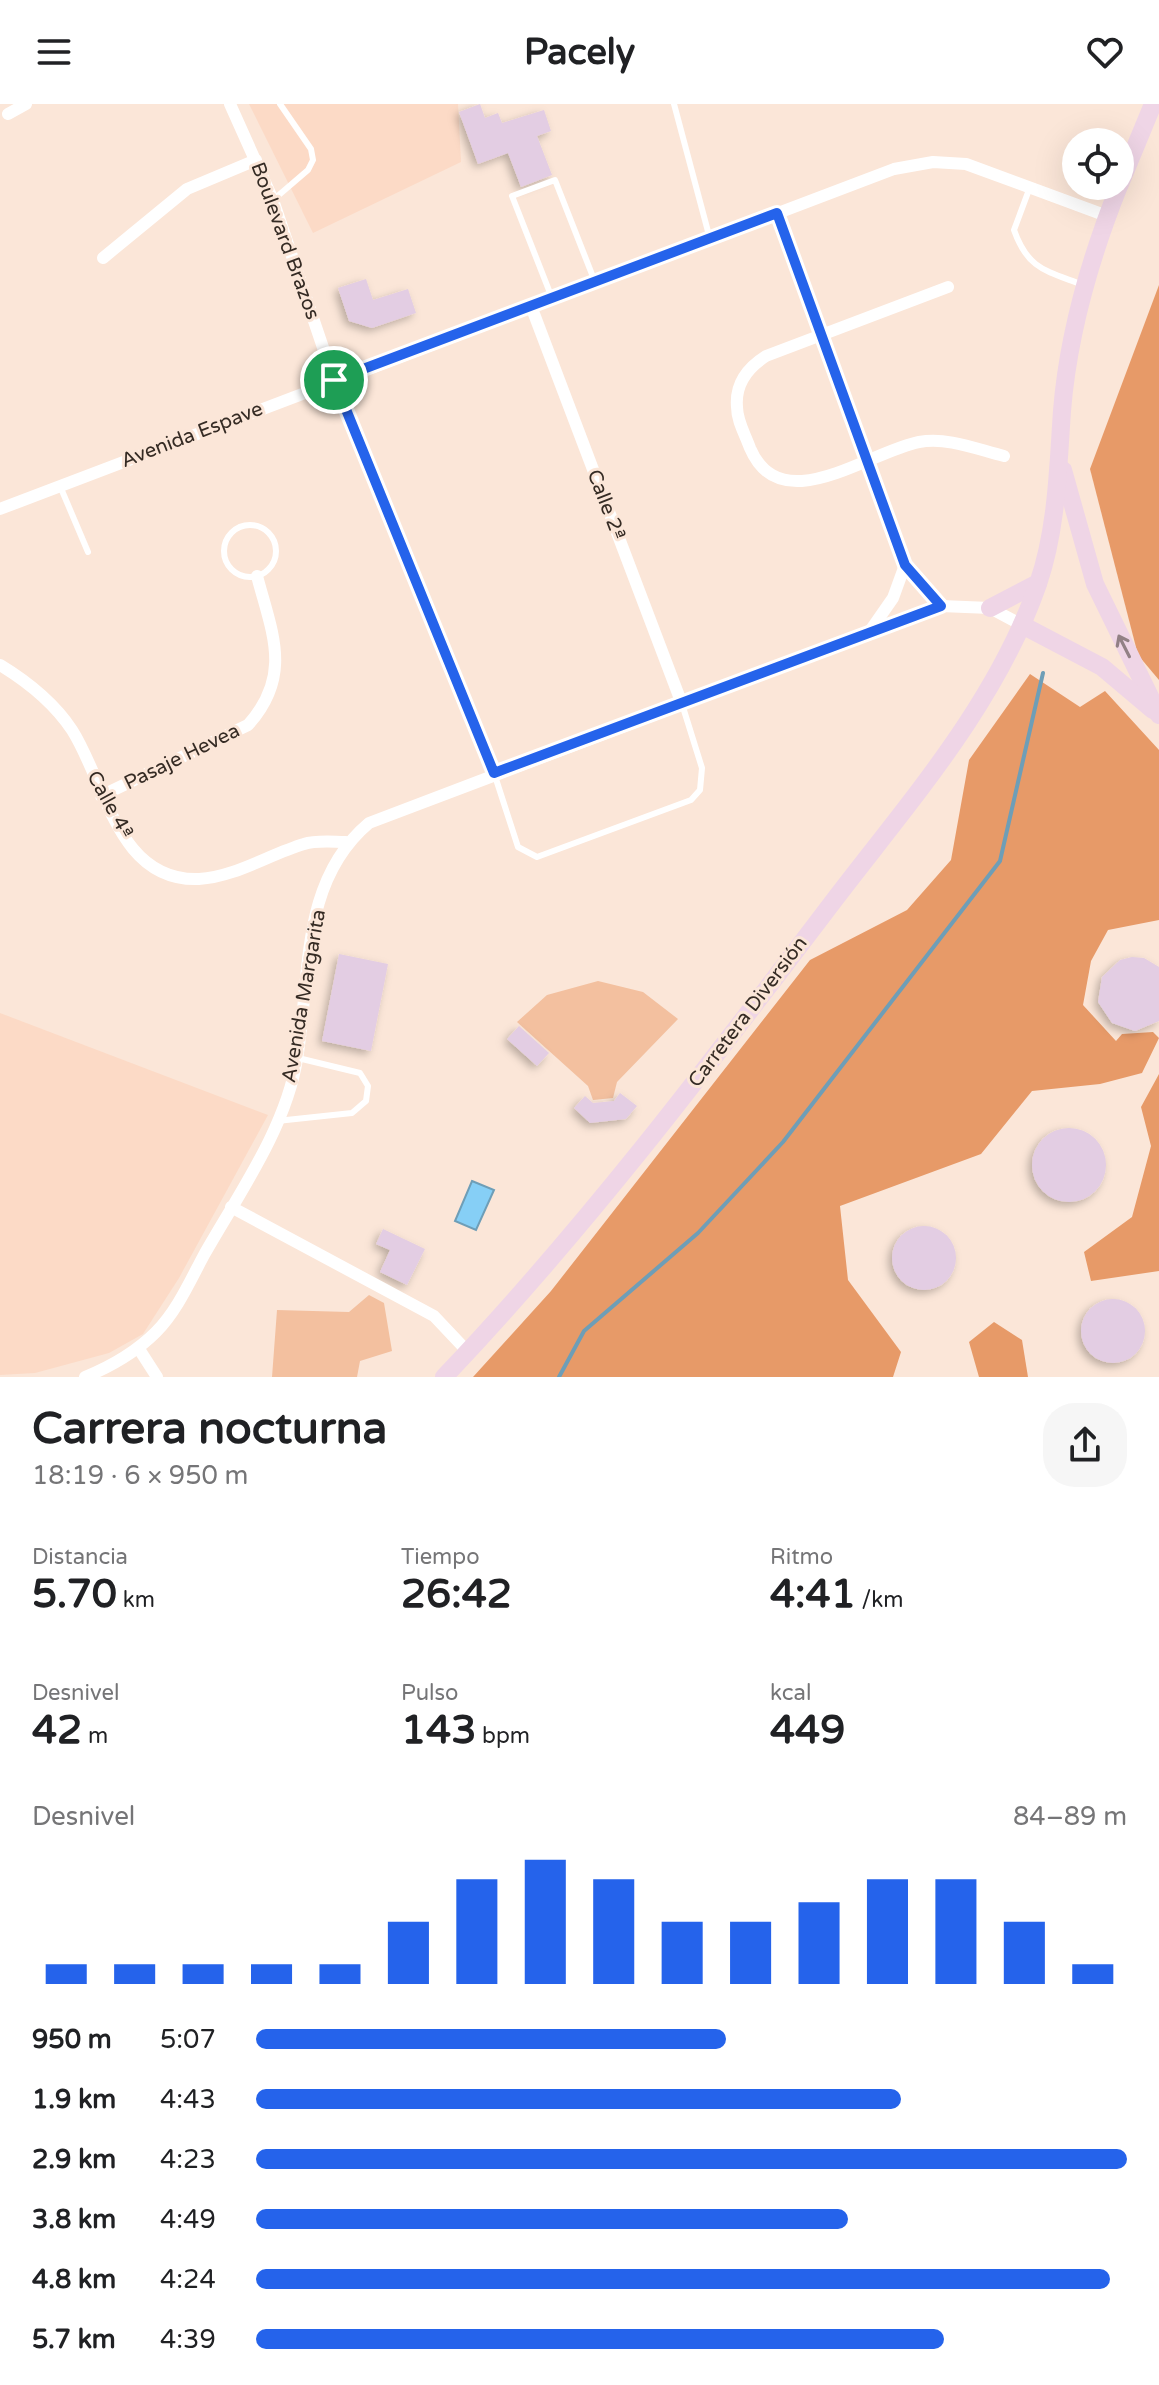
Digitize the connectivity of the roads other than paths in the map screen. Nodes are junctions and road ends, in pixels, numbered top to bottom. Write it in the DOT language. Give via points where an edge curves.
graph roads {
  1 [pos="26,104"];
  2 [pos="230,104"];
  3 [pos="280,104"];
  4 [pos="674,104"];
  5 [pos="1153,104"];
  6 [pos="8,114"];
  7 [pos="1134,151"];
  8 [pos="256,160"];
  9 [pos="1031,186"];
  10 [pos="273,200"];
  11 [pos="1114,200"];
  12 [pos="777,213"];
  13 [pos="1107,216"];
  14 [pos="710,239"];
  15 [pos="103,258"];
  16 [pos="595,282"];
  17 [pos="1087,286"];
  18 [pos="948,287"];
  19 [pos="552,298"];
  20 [pos="531,306"];
  21 [pos="822,335"];
  22 [pos="334,380"];
  23 [pos="1004,456"];
  24 [pos="867,459"];
  25 [pos="1061,461"];
  26 [pos="60,486"];
  27 [pos="0,509"];
  28 [pos="1073,510"];
  29 [pos="88,552"];
  30 [pos="1045,559"];
  31 [pos="905,565"];
  32 [pos="257,576"];
  33 [pos="1038,583"];
  34 [pos="941,606"];
  35 [pos="990,608"];
  36 [pos="1022,625"];
  37 [pos="870,631"];
  38 [pos="0,665"];
  39 [pos="682,704"];
  40 [pos="1159,716"];
  41 [pos="494,773"];
  42 [pos="101,796"];
  43 [pos="346,842"];
  44 [pos="298,1058"];
  45 [pos="277,1121"];
  46 [pos="231,1207"];
  47 [pos="139,1349"];
  48 [pos="468,1352"];
  49 [pos="85,1377"];
  50 [pos="157,1377"];
  51 [pos="444,1377"];
  1 -- 6 [label="street"];
  2 -- 8 [label="street, Boulevard Brazos"];
  3 -- 10 [label="lane" via="313,160"];
  4 -- 14 [label="lane"];
  5 -- 7 [label="main road"];
  8 -- 10 [label="street, Boulevard Brazos"];
  8 -- 15 [label="street" via="187,189"];
  9 -- 12 [label="street, Avenida Espave" via="966,164 933,162 894,169"];
  9 -- 13 [label="street, Avenida Espave"];
  9 -- 17 [label="lane" via="1014,230 1022,252 1036,267"];
  10 -- 22 [label="street, Boulevard Brazos"];
  11 -- 13 [label="main road"];
  12 -- 14 [label="street, Avenida Espave"];
  12 -- 21 [label="street"];
  13 -- 17 [label="main road"];
  14 -- 16 [label="street, Avenida Espave"];
  16 -- 19 [label="street, Avenida Espave"];
  16 -- 19 [label="lane" via="555,180 512,196"];
  17 -- 25 [label="main road" via="1062,409"];
  18 -- 21 [label="street"];
  19 -- 20 [label="street, Avenida Espave"];
  20 -- 22 [label="street, Avenida Espave"];
  20 -- 39 [label="street, Calle 2ª"];
  21 -- 24 [label="street"];
  21 -- 24 [label="street" via="754,364 739,386 740,423 761,467 785,482 814,480"];
  22 -- 26 [label="street, Avenida Espave"];
  22 -- 41 [label="street, Boulevard Brazos"];
  23 -- 24 [label="street" via="935,440"];
  24 -- 31 [label="street"];
  25 -- 28 [label="main road"];
  25 -- 30 [label="main road"];
  26 -- 27 [label="street, Avenida Espave"];
  26 -- 29 [label="lane"];
  28 -- 30 [label="main road" via="1064,536"];
  40 -- 28 [label="main road, one-way" via="1099,594"];
  30 -- 33 [label="main road, Carretera Diversión"];
  31 -- 34 [label="street"];
  31 -- 37 [label="street" via="893,598"];
  32 -- 32 [label="lane" via="271,567 276,544 260,526 242,526 228,536 226,562 239,575"];
  32 -- 42 [label="street, Pasaje Hevea" via="277,665 260,712 248,725"];
  33 -- 35 [label="main road"];
  33 -- 36 [label="main road, Carretera Diversión"];
  34 -- 35 [label="street, Avenida Margarita"];
  34 -- 37 [label="street, Avenida Margarita"];
  35 -- 36 [label="street, Avenida Margarita"];
  36 -- 40 [label="main road" via="1102,667"];
  36 -- 48 [label="main road, Carretera Diversión" via="994,682 954,740 711,1062 594,1208"];
  37 -- 39 [label="street, Avenida Margarita"];
  38 -- 42 [label="street, Calle 4ª" via="38,691 73,732"];
  39 -- 41 [label="street, Avenida Margarita"];
  39 -- 41 [label="lane" via="702,768 700,790 691,800 537,857 518,847"];
  41 -- 43 [label="street, Avenida Margarita" via="369,823"];
  42 -- 43 [label="street, Calle 4ª" via="139,855 178,877 222,875 307,843"];
  43 -- 44 [label="street, Avenida Margarita" via="327,872 305,969"];
  44 -- 45 [label="street, Avenida Margarita"];
  44 -- 45 [label="lane" via="360,1073 368,1086 366,1101 352,1113"];
  45 -- 46 [label="street, Avenida Margarita"];
  46 -- 47 [label="street, Avenida Margarita" via="172,1312"];
  46 -- 48 [label="street" via="434,1316"];
  47 -- 49 [label="street, Avenida Margarita"];
  47 -- 50 [label="street"];
  48 -- 51 [label="main road, Carretera Diversión"];
}
